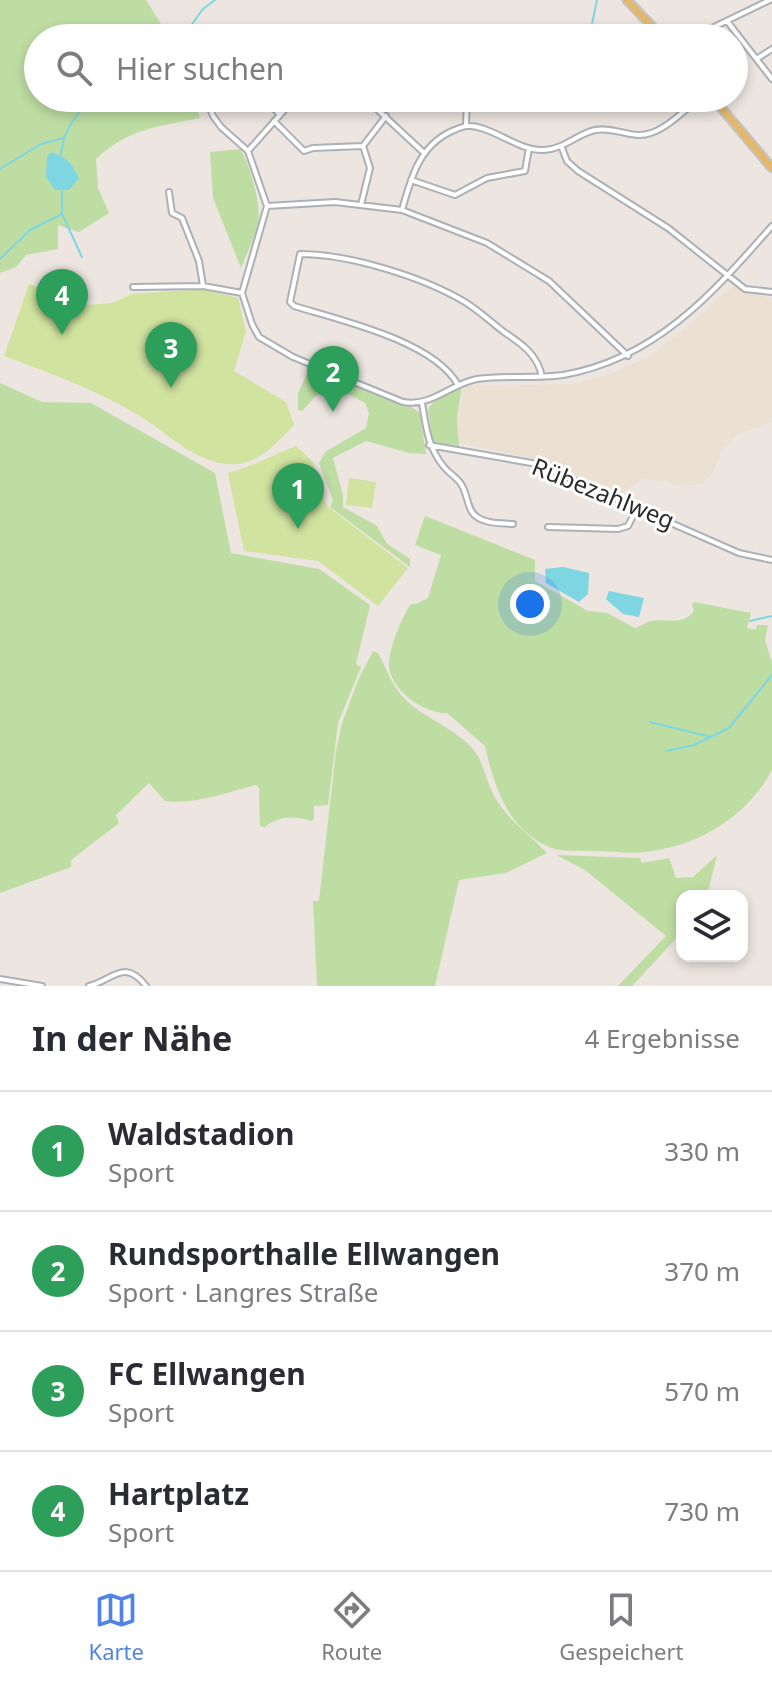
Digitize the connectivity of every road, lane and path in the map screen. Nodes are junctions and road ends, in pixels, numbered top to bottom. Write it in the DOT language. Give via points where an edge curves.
graph roads {
  1 [pos="627,0"];
  2 [pos="770,0"];
  3 [pos="727,20"];
  4 [pos="650,24"];
  5 [pos="719,24"];
  6 [pos="730,24"];
  7 [pos="748,46"];
  8 [pos="772,49"];
  9 [pos="758,58"];
  10 [pos="772,79"];
  11 [pos="211,112"];
  12 [pos="277,112"];
  13 [pos="283,112"];
  14 [pos="381,112"];
  15 [pos="466,112"];
  16 [pos="681,112"];
  17 [pos="725,112"];
  18 [pos="280,115"];
  19 [pos="386,116"];
  20 [pos="274,121"];
  21 [pos="466,125"];
  22 [pos="363,146"];
  23 [pos="561,147"];
  24 [pos="529,148"];
  25 [pos="248,151"];
  26 [pos="423,152"];
  27 [pos="772,168"];
  28 [pos="411,180"];
  29 [pos="169,192"];
  30 [pos="361,205"];
  31 [pos="267,206"];
  32 [pos="402,210"];
  33 [pos="772,226"];
  34 [pos="728,275"];
  35 [pos="203,286"];
  36 [pos="133,287"];
  37 [pos="772,292"];
  38 [pos="242,293"];
  39 [pos="628,356"];
  40 [pos="542,377"];
  41 [pos="458,385"];
  42 [pos="422,403"];
  43 [pos="429,445"];
  44 [pos="637,508"];
  45 [pos="513,524"];
  46 [pos="548,527"];
  47 [pos="772,560"];
  48 [pos="0,979"];
  49 [pos="42,986"];
  50 [pos="89,986"];
  51 [pos="146,986"];
  1 -- 4 [label="main road"];
  2 -- 3 [label="street"];
  3 -- 5 [label="street"];
  3 -- 6 [label="street"];
  7 -- 9 [label="street"];
  8 -- 9 [label="street"];
  9 -- 10 [label="street"];
  11 -- 25 [label="street"];
  12 -- 18 [label="street"];
  13 -- 18 [label="street"];
  14 -- 19 [label="street"];
  15 -- 21 [label="street"];
  16 -- 23 [label="street" via="648,134 599,129"];
  17 -- 27 [label="main road"];
  18 -- 20 [label="street"];
  19 -- 22 [label="street"];
  19 -- 26 [label="street"];
  20 -- 22 [label="street" via="304,151"];
  20 -- 25 [label="street"];
  21 -- 24 [label="street"];
  21 -- 26 [label="street"];
  22 -- 30 [label="street" via="370,168"];
  23 -- 24 [label="street"];
  23 -- 34 [label="street" via="578,171 655,219"];
  24 -- 28 [label="street" via="525,171 487,178 455,195"];
  25 -- 31 [label="street"];
  26 -- 28 [label="street"];
  28 -- 32 [label="street"];
  29 -- 35 [label="street" via="172,213 182,218 199,261"];
  30 -- 31 [label="street"];
  30 -- 32 [label="street"];
  31 -- 38 [label="street"];
  32 -- 39 [label="street" via="522,262"];
  33 -- 34 [label="street"];
  34 -- 37 [label="street" via="745,289"];
  34 -- 39 [label="street" via="663,333"];
  35 -- 36 [label="street"];
  35 -- 38 [label="street"];
  38 -- 42 [label="street" via="259,337 377,392"];
  39 -- 40 [label="street" via="584,371"];
  40 -- 41 [label="street" via="489,378"];
  40 -- 41 [label="street" via="540,365 525,347 464,302 404,274 300,254 290,302 294,306 428,354"];
  41 -- 42 [label="street"];
  42 -- 43 [label="street"];
  43 -- 44 [label="street, Rübezahlweg" via="537,464"];
  43 -- 45 [label="street" via="461,483 477,518"];
  44 -- 46 [label="street" via="628,526 618,529"];
  44 -- 47 [label="street, Rübezahlweg" via="739,553"];
  48 -- 49 [label="street"];
  50 -- 51 [label="street" via="123,971"];
}
